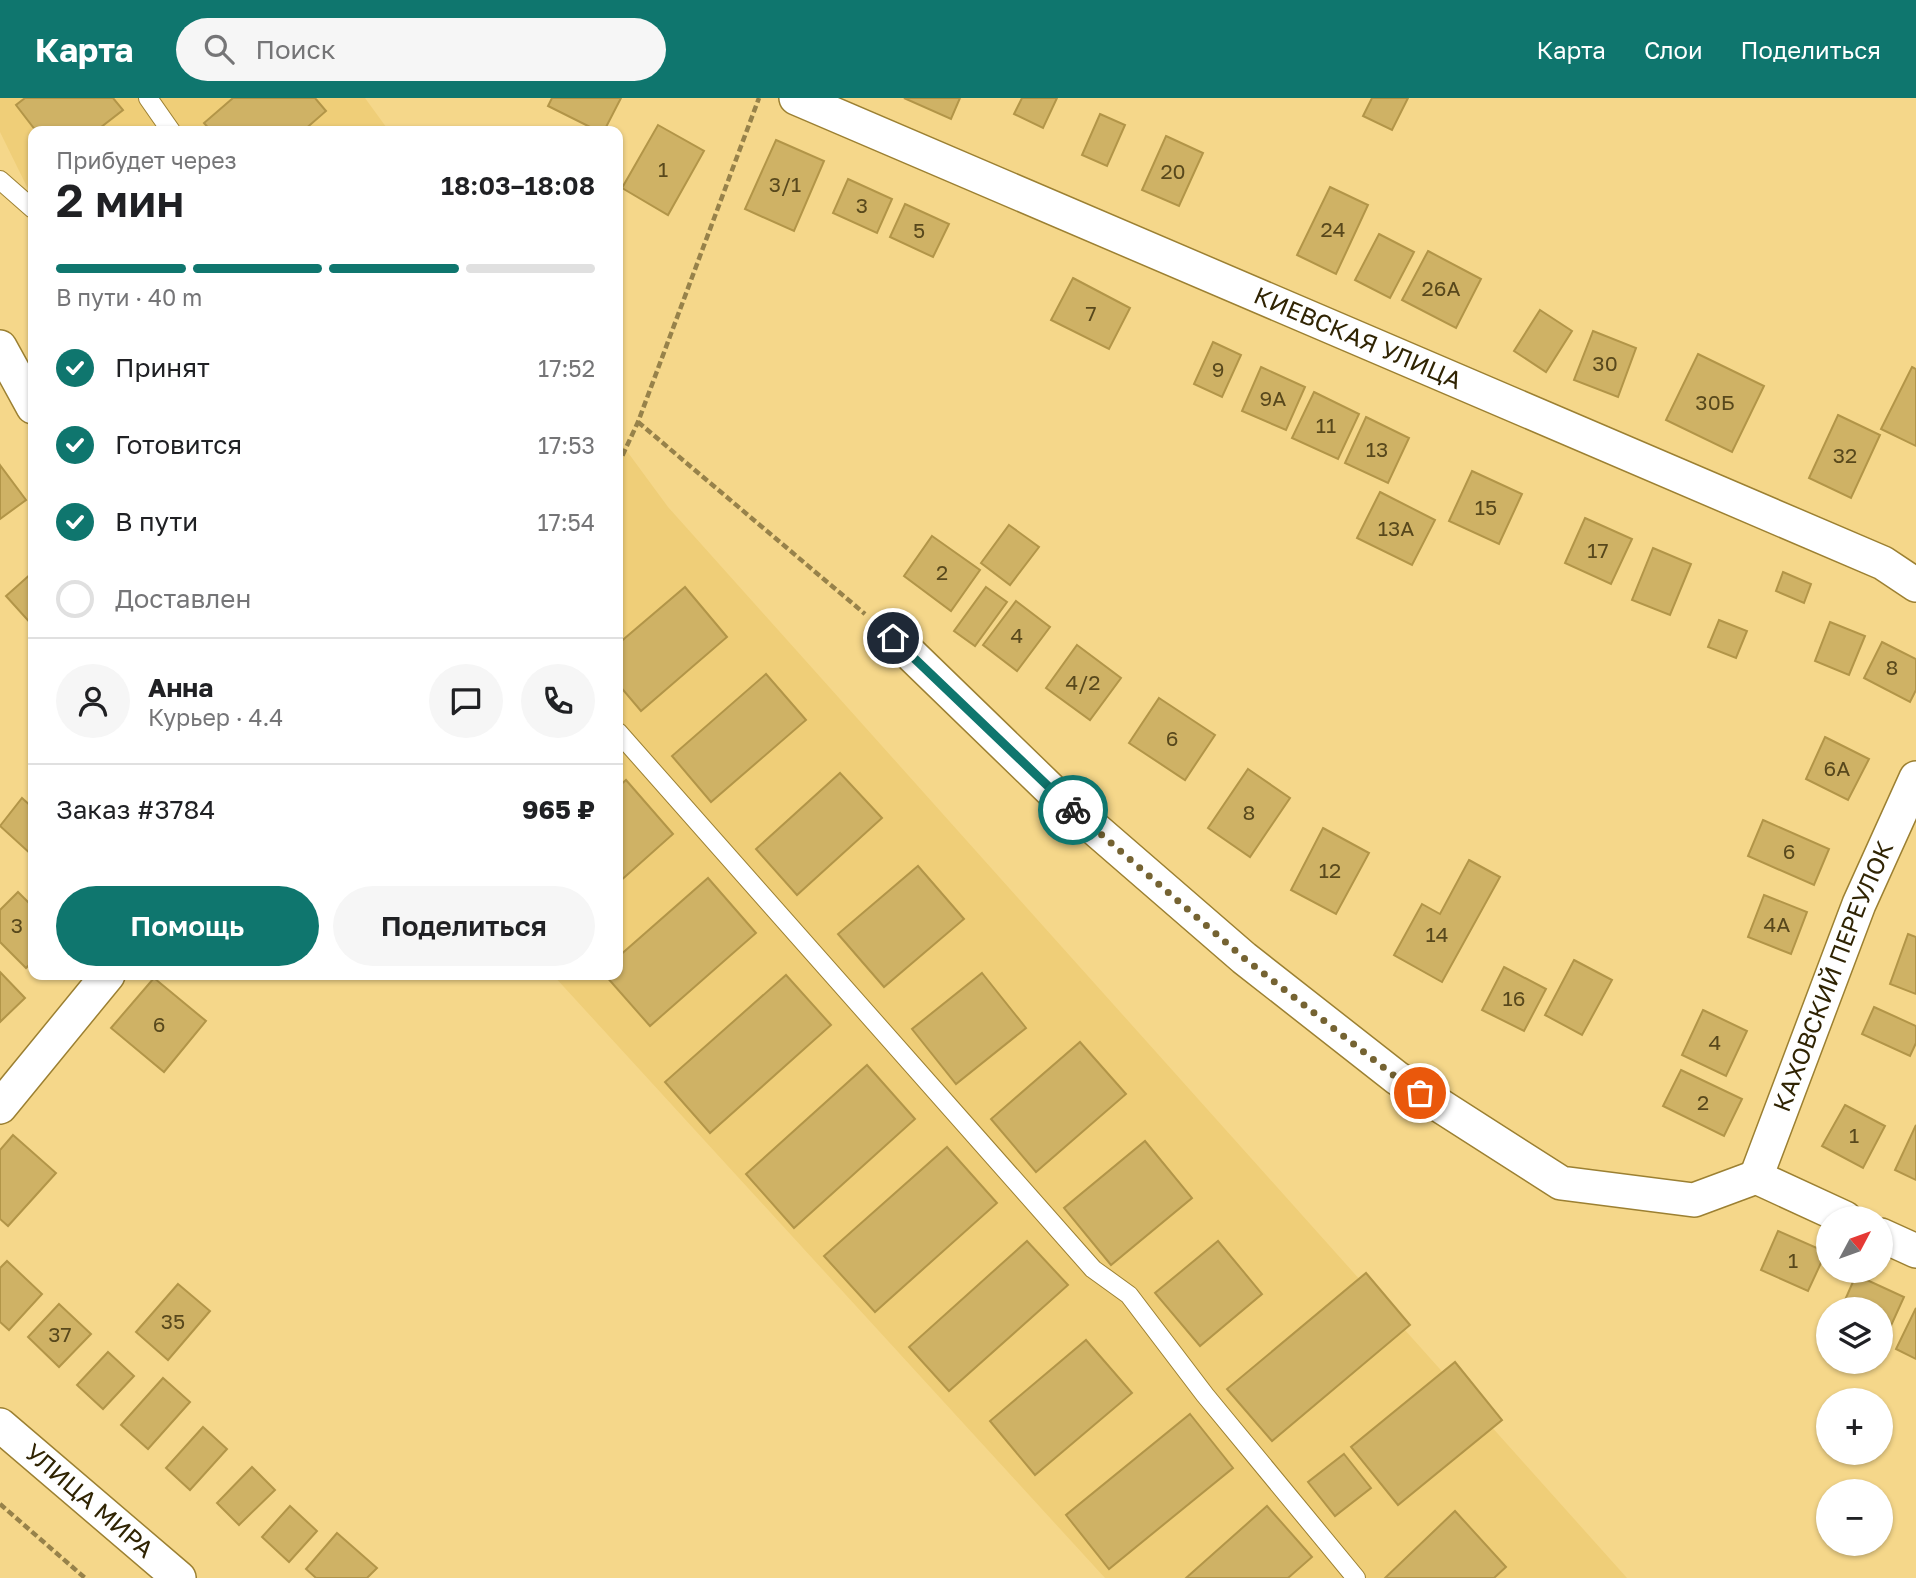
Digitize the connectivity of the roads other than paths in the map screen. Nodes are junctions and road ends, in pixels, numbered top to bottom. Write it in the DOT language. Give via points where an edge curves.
graph roads {
  1 [pos="148,98"];
  2 [pos="796,98"];
  3 [pos="168,126"];
  4 [pos="0,180"];
  5 [pos="28,205"];
  6 [pos="0,346"];
  7 [pos="28,398"];
  8 [pos="1916,585"];
  9 [pos="893,638"];
  10 [pos="623,738"];
  11 [pos="1916,778"];
  12 [pos="104,980"];
  13 [pos="0,1107"];
  14 [pos="1756,1177"];
  15 [pos="1819,1206"];
  16 [pos="1894,1241"];
  17 [pos="1916,1251"];
  18 [pos="0,1425"];
  19 [pos="179,1578"];
  20 [pos="1356,1578"];
  1 -- 3 [label="lane"];
  2 -- 8 [label="street, КИЕВСКАЯ УЛИЦА" via="1883,563"];
  4 -- 5 [label="lane"];
  6 -- 7 [label="street"];
  9 -- 14 [label="street" via="1057,796 1244,958 1397,1078 1561,1183 1694,1200"];
  10 -- 20 [label="lane" via="1093,1269 1129,1295"];
  11 -- 14 [label="street, КАХОВСКИЙ ПЕРЕУЛОК" via="1859,904"];
  12 -- 13 [label="street"];
  14 -- 15 [label="street"];
  16 -- 17 [label="street"];
  18 -- 19 [label="street, УЛИЦА МИРА"];
}
